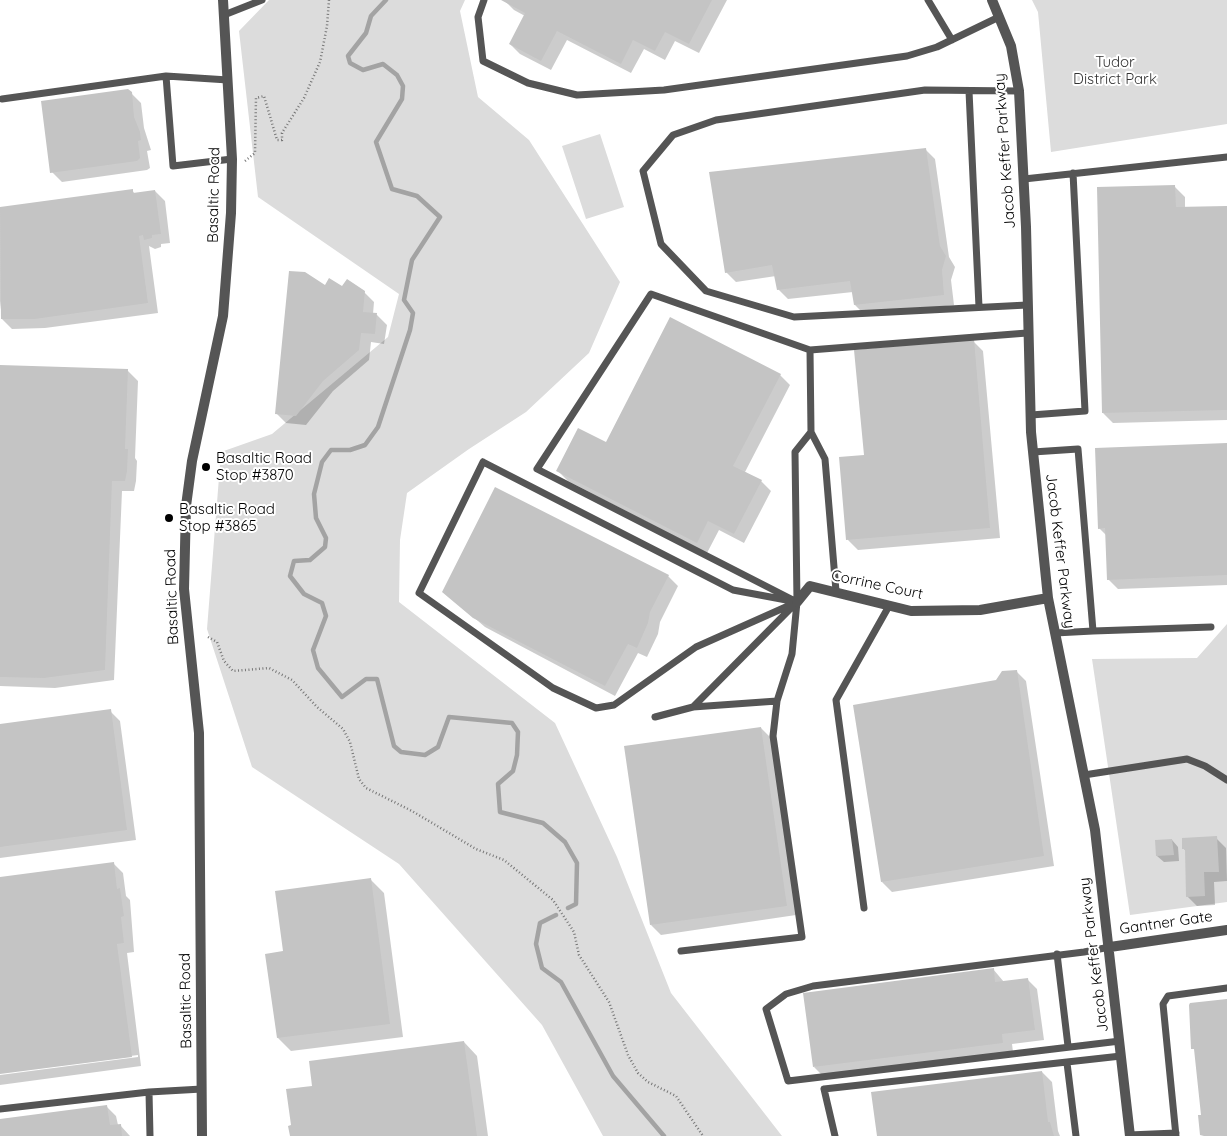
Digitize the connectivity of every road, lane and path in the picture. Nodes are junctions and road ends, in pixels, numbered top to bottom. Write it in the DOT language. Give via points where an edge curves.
graph roads {
  1 [pos="223,0"];
  2 [pos="329,0"];
  3 [pos="484,0"];
  4 [pos="928,0"];
  5 [pos="992,0"];
  6 [pos="258,1"];
  7 [pos="224,15"];
  8 [pos="999,18"];
  9 [pos="952,40"];
  10 [pos="166,76"];
  11 [pos="228,80"];
  12 [pos="969,91"];
  13 [pos="1019,91"];
  14 [pos="2,99"];
  15 [pos="1227,157"];
  16 [pos="232,159"];
  17 [pos="244,161"];
  18 [pos="1073,173"];
  19 [pos="1024,179"];
  20 [pos="1027,305"];
  21 [pos="979,308"];
  22 [pos="1027,333"];
  23 [pos="810,350"];
  24 [pos="1030,416"];
  25 [pos="811,432"];
  26 [pos="1033,452"];
  27 [pos="836,591"];
  28 [pos="1048,598"];
  29 [pos="797,602"];
  30 [pos="889,606"];
  31 [pos="1211,627"];
  32 [pos="1093,631"];
  33 [pos="1055,633"];
  34 [pos="208,637"];
  35 [pos="777,701"];
  36 [pos="693,707"];
  37 [pos="655,717"];
  38 [pos="1084,775"];
  39 [pos="1227,780"];
  40 [pos="864,908"];
  41 [pos="1227,930"];
  42 [pos="1110,947"];
  43 [pos="682,951"];
  44 [pos="1057,954"];
  45 [pos="1227,988"];
  46 [pos="1120,1041"];
  47 [pos="1068,1046"];
  48 [pos="1121,1056"];
  49 [pos="1067,1063"];
  50 [pos="202,1089"];
  51 [pos="148,1092"];
  52 [pos="0,1109"];
  53 [pos="1176,1134"];
  54 [pos="150,1136"];
  55 [pos="202,1136"];
  56 [pos="703,1136"];
  57 [pos="835,1136"];
  58 [pos="1076,1136"];
  59 [pos="1130,1136"];
  1 -- 7 [label="street, Basaltic Road"];
  2 -- 17 [label="path" via="320,62 304,98 282,132 282,140 277,140 264,96 256,98 255,153"];
  3 -- 9 [label="lane" via="478,17 483,61 528,83 577,95 664,90 908,56"];
  4 -- 9 [label="lane"];
  5 -- 8 [label="street, Jacob Keffer Parkway"];
  6 -- 7 [label="lane"];
  7 -- 11 [label="street, Basaltic Road"];
  8 -- 9 [label="lane"];
  8 -- 13 [label="street, Jacob Keffer Parkway" via="1012,46"];
  10 -- 11 [label="lane"];
  10 -- 14 [label="lane"];
  10 -- 16 [label="lane" via="173,166"];
  11 -- 16 [label="street, Basaltic Road"];
  12 -- 13 [label="lane"];
  12 -- 21 [label="lane"];
  12 -- 21 [label="lane" via="925,90 716,120 673,135 643,171 660,244 706,291 794,317"];
  13 -- 19 [label="street, Jacob Keffer Parkway"];
  15 -- 18 [label="lane"];
  16 -- 50 [label="street, Basaltic Road" via="223,316 192,462 186,506 184,589 199,733"];
  18 -- 19 [label="lane"];
  18 -- 24 [label="lane" via="1085,411"];
  19 -- 20 [label="street, Jacob Keffer Parkway"];
  20 -- 21 [label="lane"];
  20 -- 22 [label="street, Jacob Keffer Parkway"];
  22 -- 23 [label="lane"];
  22 -- 24 [label="street, Jacob Keffer Parkway"];
  23 -- 25 [label="lane"];
  23 -- 29 [label="lane" via="651,294 537,469"];
  24 -- 26 [label="street, Jacob Keffer Parkway"];
  25 -- 27 [label="lane" via="825,459"];
  25 -- 29 [label="lane" via="795,452"];
  26 -- 28 [label="street, Jacob Keffer Parkway"];
  26 -- 32 [label="lane" via="1078,449"];
  27 -- 29 [label="street, Corrine Court" via="810,586"];
  27 -- 30 [label="street, Corrine Court"];
  28 -- 30 [label="street, Corrine Court" via="980,610 911,611"];
  28 -- 33 [label="street, Jacob Keffer Parkway"];
  29 -- 29 [label="lane" via="733,590 483,462 419,593 554,688 596,708 614,705 696,647"];
  29 -- 35 [label="lane" via="792,654"];
  29 -- 36 [label="lane"];
  30 -- 40 [label="lane" via="836,700"];
  31 -- 32 [label="lane"];
  32 -- 33 [label="lane"];
  33 -- 38 [label="street, Jacob Keffer Parkway"];
  34 -- 56 [label="path" via="216,642 224,661 233,671 269,668 292,680 316,707 343,728 359,779 366,788 476,849 504,860 553,900 574,932 579,955 609,1002 638,1073 648,1082 676,1096"];
  35 -- 36 [label="lane"];
  35 -- 43 [label="lane" via="773,736 802,937"];
  36 -- 37 [label="lane"];
  38 -- 39 [label="lane" via="1187,759"];
  38 -- 42 [label="street, Jacob Keffer Parkway" via="1095,830"];
  41 -- 42 [label="street, Gantner Gate"];
  42 -- 44 [label="lane"];
  42 -- 46 [label="street, Jacob Keffer Parkway"];
  44 -- 47 [label="lane"];
  44 -- 47 [label="lane" via="813,986 786,994 766,1009 788,1081"];
  45 -- 53 [label="lane" via="1168,996 1163,1004"];
  46 -- 47 [label="lane"];
  46 -- 48 [label="street, Jacob Keffer Parkway"];
  48 -- 49 [label="lane"];
  48 -- 59 [label="street, Jacob Keffer Parkway"];
  49 -- 57 [label="lane" via="824,1089"];
  49 -- 58 [label="lane"];
  50 -- 51 [label="lane"];
  50 -- 55 [label="street, Basaltic Road"];
  51 -- 52 [label="lane"];
  51 -- 54 [label="lane"];
  53 -- 59 [label="lane"];
}
